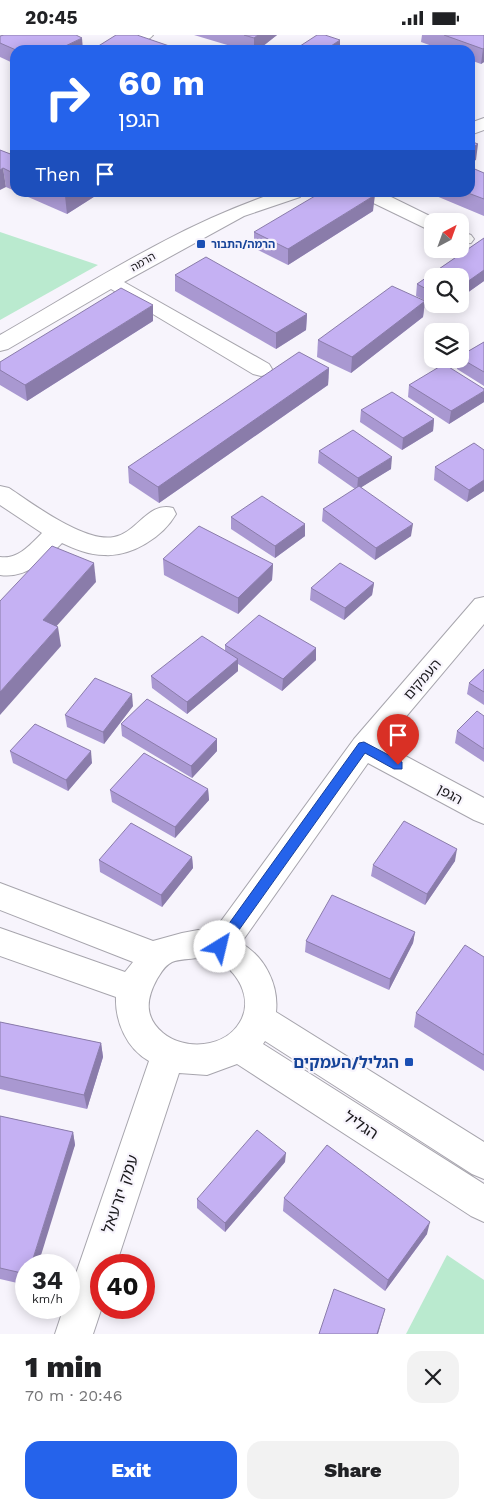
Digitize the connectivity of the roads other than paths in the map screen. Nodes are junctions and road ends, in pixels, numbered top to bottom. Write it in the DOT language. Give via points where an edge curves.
graph roads {
  1 [pos="281,197"];
  2 [pos="377,197"];
  3 [pos="424,219"];
  4 [pos="110,281"];
  5 [pos="0,344"];
  6 [pos="261,369"];
  7 [pos="0,494"];
  8 [pos="164,514"];
  9 [pos="60,530"];
  10 [pos="0,566"];
  11 [pos="484,606"];
  12 [pos="364,747"];
  13 [pos="484,812"];
  14 [pos="0,896"];
  15 [pos="0,942"];
  16 [pos="220,947"];
  17 [pos="155,956"];
  18 [pos="133,989"];
  19 [pos="258,1019"];
  20 [pos="238,1046"];
  21 [pos="168,1055"];
  22 [pos="484,1162"];
  23 [pos="484,1204"];
  24 [pos="74,1334"];
  1 -- 4 [label="street, הרמה" via="238,212"];
  2 -- 3 [label="street"];
  4 -- 5 [label="street, הרמה"];
  4 -- 6 [label="street"];
  7 -- 9 [label="street"];
  8 -- 9 [label="street" via="141,533 116,546 99,547 78,541"];
  9 -- 10 [label="street" via="26,561 15,567"];
  11 -- 12 [label="street, העמקים"];
  12 -- 13 [label="street, הגפן"];
  12 -- 16 [label="street, העמקים"];
  14 -- 17 [label="street"];
  15 -- 18 [label="street"];
  16 -- 17 [label="street" via="198,944 176,947"];
  16 -- 19 [label="street" via="240,958 254,973 261,992"];
  17 -- 18 [label="street"];
  18 -- 21 [label="street" via="131,1009 138,1029 152,1045"];
  19 -- 20 [label="street" via="254,1030"];
  19 -- 22 [label="street"];
  20 -- 21 [label="street" via="213,1058 190,1061"];
  20 -- 23 [label="street, הגליל"];
  21 -- 24 [label="street, עמק יזרעאל"];
}
